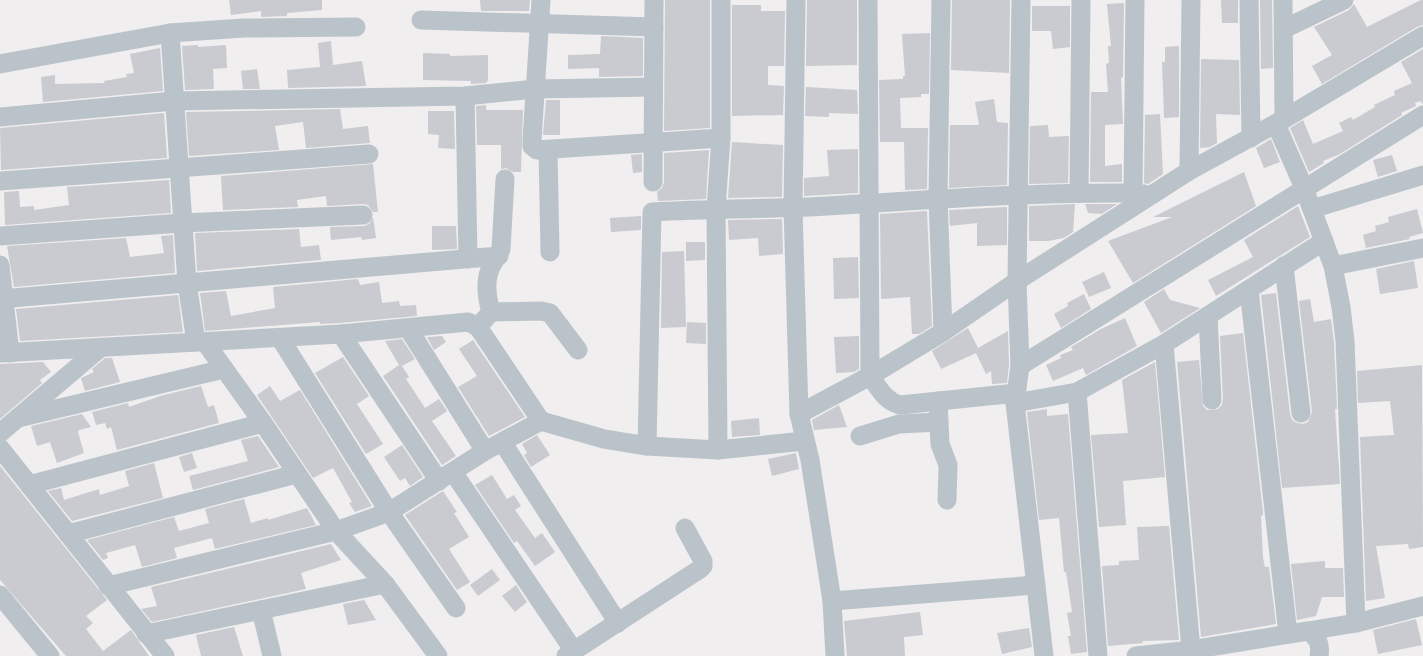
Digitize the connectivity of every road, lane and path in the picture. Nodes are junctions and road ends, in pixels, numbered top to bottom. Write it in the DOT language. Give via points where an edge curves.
graph roads {
  1 [pos="541,0"];
  2 [pos="654,0"];
  3 [pos="721,0"];
  4 [pos="796,0"];
  5 [pos="868,0"];
  6 [pos="941,0"];
  7 [pos="1021,0"];
  8 [pos="1081,0"];
  9 [pos="1135,0"];
  10 [pos="1191,0"];
  11 [pos="1249,0"];
  12 [pos="1283,0"];
  13 [pos="1344,0"];
  14 [pos="421,20"];
  15 [pos="540,24"];
  16 [pos="356,27"];
  17 [pos="654,27"];
  18 [pos="1284,29"];
  19 [pos="170,33"];
  20 [pos="1423,36"];
  21 [pos="0,64"];
  22 [pos="653,87"];
  23 [pos="535,89"];
  24 [pos="465,96"];
  25 [pos="174,101"];
  26 [pos="1423,114"];
  27 [pos="0,117"];
  28 [pos="1280,121"];
  29 [pos="721,138"];
  30 [pos="1251,138"];
  31 [pos="652,142"];
  32 [pos="548,150"];
  33 [pos="369,154"];
  34 [pos="178,168"];
  35 [pos="1189,171"];
  36 [pos="1423,175"];
  37 [pos="505,179"];
  38 [pos="0,181"];
  39 [pos="653,182"];
  40 [pos="1304,188"];
  41 [pos="1079,192"];
  42 [pos="1132,193"];
  43 [pos="1018,194"];
  44 [pos="1152,195"];
  45 [pos="938,198"];
  46 [pos="869,203"];
  47 [pos="794,207"];
  48 [pos="716,208"];
  49 [pos="1312,209"];
  50 [pos="363,215"];
  51 [pos="182,223"];
  52 [pos="0,236"];
  53 [pos="1324,241"];
  54 [pos="1423,251"];
  55 [pos="550,252"];
  56 [pos="499,256"];
  57 [pos="468,259"];
  58 [pos="0,264"];
  59 [pos="1284,266"];
  60 [pos="1333,266"];
  61 [pos="1016,282"];
  62 [pos="187,283"];
  63 [pos="1249,290"];
  64 [pos="2,299"];
  65 [pos="491,312"];
  66 [pos="1208,316"];
  67 [pos="478,327"];
  68 [pos="408,328"];
  69 [pos="943,332"];
  70 [pos="341,334"];
  71 [pos="280,338"];
  72 [pos="200,342"];
  73 [pos="1164,344"];
  74 [pos="100,348"];
  75 [pos="578,350"];
  76 [pos="5,353"];
  77 [pos="1020,366"];
  78 [pos="224,369"];
  79 [pos="870,376"];
  80 [pos="1077,392"];
  81 [pos="1016,398"];
  82 [pos="1212,400"];
  83 [pos="938,401"];
  84 [pos="1301,413"];
  85 [pos="799,414"];
  86 [pos="18,418"];
  87 [pos="541,421"];
  88 [pos="939,422"];
  89 [pos="263,423"];
  90 [pos="0,433"];
  91 [pos="860,436"];
  92 [pos="804,441"];
  93 [pos="503,443"];
  94 [pos="647,446"];
  95 [pos="0,448"];
  96 [pos="718,450"];
  97 [pos="485,451"];
  98 [pos="296,474"];
  99 [pos="446,476"];
  100 [pos="29,485"];
  101 [pos="947,500"];
  102 [pos="389,512"];
  103 [pos="685,528"];
  104 [pos="336,532"];
  105 [pos="68,534"];
  106 [pos="385,584"];
  107 [pos="1036,585"];
  108 [pos="108,586"];
  109 [pos="0,595"];
  110 [pos="832,601"];
  111 [pos="1423,606"];
  112 [pos="456,608"];
  113 [pos="261,610"];
  114 [pos="618,623"];
  115 [pos="1356,623"];
  116 [pos="1308,631"];
  117 [pos="146,634"];
  118 [pos="1288,634"];
  119 [pos="1191,650"];
  120 [pos="1222,650"];
  121 [pos="570,653"];
  122 [pos="50,656"];
  123 [pos="165,656"];
  124 [pos="272,656"];
  125 [pos="438,656"];
  126 [pos="835,656"];
  127 [pos="1044,656"];
  128 [pos="1098,656"];
  129 [pos="1136,656"];
  130 [pos="1319,656"];
  1 -- 15 [label="street"];
  2 -- 17 [label="street"];
  3 -- 29 [label="street"];
  4 -- 47 [label="street"];
  5 -- 46 [label="street"];
  6 -- 45 [label="street"];
  7 -- 43 [label="street"];
  8 -- 41 [label="street"];
  9 -- 42 [label="street"];
  10 -- 35 [label="street"];
  11 -- 30 [label="street"];
  12 -- 18 [label="street"];
  13 -- 18 [label="street"];
  14 -- 15 [label="street"];
  15 -- 17 [label="street"];
  15 -- 23 [label="street"];
  16 -- 19 [label="street" via="244,28"];
  17 -- 22 [label="street"];
  18 -- 28 [label="street"];
  19 -- 21 [label="street"];
  19 -- 25 [label="street"];
  20 -- 28 [label="street"];
  22 -- 23 [label="street"];
  22 -- 31 [label="street"];
  23 -- 24 [label="street"];
  23 -- 32 [label="street" via="532,146 537,150"];
  24 -- 25 [label="street"];
  24 -- 57 [label="street"];
  25 -- 27 [label="street"];
  25 -- 34 [label="street"];
  26 -- 40 [label="street"];
  28 -- 30 [label="street"];
  28 -- 40 [label="street"];
  29 -- 31 [label="street"];
  29 -- 48 [label="street"];
  30 -- 35 [label="street"];
  31 -- 32 [label="street"];
  31 -- 39 [label="street"];
  32 -- 55 [label="street"];
  33 -- 34 [label="street"];
  34 -- 38 [label="street"];
  34 -- 51 [label="street"];
  35 -- 44 [label="street"];
  36 -- 49 [label="street"];
  37 -- 56 [label="street"];
  40 -- 49 [label="street"];
  40 -- 77 [label="street"];
  41 -- 42 [label="street"];
  41 -- 43 [label="street"];
  42 -- 44 [label="street"];
  43 -- 45 [label="street"];
  43 -- 61 [label="street"];
  44 -- 61 [label="street"];
  45 -- 46 [label="street"];
  45 -- 69 [label="street"];
  46 -- 47 [label="street"];
  46 -- 79 [label="street"];
  47 -- 48 [label="street"];
  47 -- 85 [label="street"];
  48 -- 94 [label="street" via="652,212"];
  48 -- 96 [label="street"];
  49 -- 53 [label="street"];
  50 -- 51 [label="street"];
  51 -- 52 [label="street"];
  51 -- 62 [label="street"];
  53 -- 59 [label="street"];
  53 -- 60 [label="street"];
  54 -- 60 [label="street"];
  56 -- 57 [label="street"];
  56 -- 65 [label="street" via="491,267 487,285 486,297"];
  57 -- 62 [label="street"];
  58 -- 64 [label="street"];
  59 -- 63 [label="street"];
  59 -- 84 [label="street"];
  60 -- 115 [label="street" via="1341,307 1344,342"];
  61 -- 69 [label="street"];
  61 -- 77 [label="street"];
  62 -- 64 [label="street"];
  62 -- 72 [label="street"];
  63 -- 66 [label="street"];
  63 -- 118 [label="street"];
  64 -- 76 [label="street"];
  65 -- 67 [label="street"];
  65 -- 75 [label="street" via="550,313"];
  66 -- 73 [label="street"];
  66 -- 82 [label="street"];
  67 -- 68 [label="street" via="468,322"];
  67 -- 87 [label="street"];
  68 -- 70 [label="street"];
  68 -- 97 [label="street"];
  69 -- 79 [label="street"];
  70 -- 71 [label="street"];
  70 -- 99 [label="street"];
  71 -- 72 [label="street"];
  71 -- 102 [label="street"];
  72 -- 74 [label="street"];
  72 -- 78 [label="street"];
  73 -- 80 [label="street"];
  73 -- 119 [label="street"];
  74 -- 76 [label="street"];
  74 -- 86 [label="street"];
  77 -- 81 [label="street"];
  78 -- 86 [label="street"];
  78 -- 89 [label="street"];
  79 -- 83 [label="street" via="892,403 900,405"];
  79 -- 85 [label="street"];
  80 -- 81 [label="street"];
  80 -- 128 [label="street"];
  81 -- 83 [label="street"];
  81 -- 107 [label="street"];
  83 -- 88 [label="street"];
  85 -- 92 [label="street"];
  86 -- 90 [label="street"];
  87 -- 93 [label="street"];
  87 -- 94 [label="street" via="604,439"];
  88 -- 91 [label="street" via="899,424"];
  88 -- 101 [label="street" via="940,444 948,465"];
  89 -- 98 [label="street"];
  89 -- 100 [label="street"];
  92 -- 96 [label="street"];
  92 -- 110 [label="street" via="811,466"];
  93 -- 97 [label="street"];
  93 -- 114 [label="street"];
  94 -- 96 [label="street"];
  95 -- 100 [label="street"];
  97 -- 99 [label="street"];
  98 -- 104 [label="street"];
  98 -- 105 [label="street"];
  99 -- 102 [label="street"];
  99 -- 121 [label="street"];
  100 -- 105 [label="street"];
  102 -- 104 [label="street"];
  102 -- 112 [label="street"];
  103 -- 114 [label="street" via="700,554 703,566"];
  104 -- 106 [label="street"];
  104 -- 108 [label="street"];
  105 -- 108 [label="street"];
  106 -- 113 [label="street"];
  106 -- 125 [label="street"];
  107 -- 110 [label="street"];
  107 -- 127 [label="street"];
  108 -- 117 [label="street"];
  109 -- 122 [label="street"];
  110 -- 126 [label="street"];
  111 -- 115 [label="street"];
  113 -- 117 [label="street"];
  113 -- 124 [label="street"];
  114 -- 121 [label="street"];
  115 -- 116 [label="street"];
  116 -- 118 [label="street"];
  116 -- 130 [label="street" via="1316,636 1320,647"];
  117 -- 123 [label="street"];
  118 -- 120 [label="street"];
  119 -- 120 [label="street"];
  119 -- 129 [label="street"];
}
